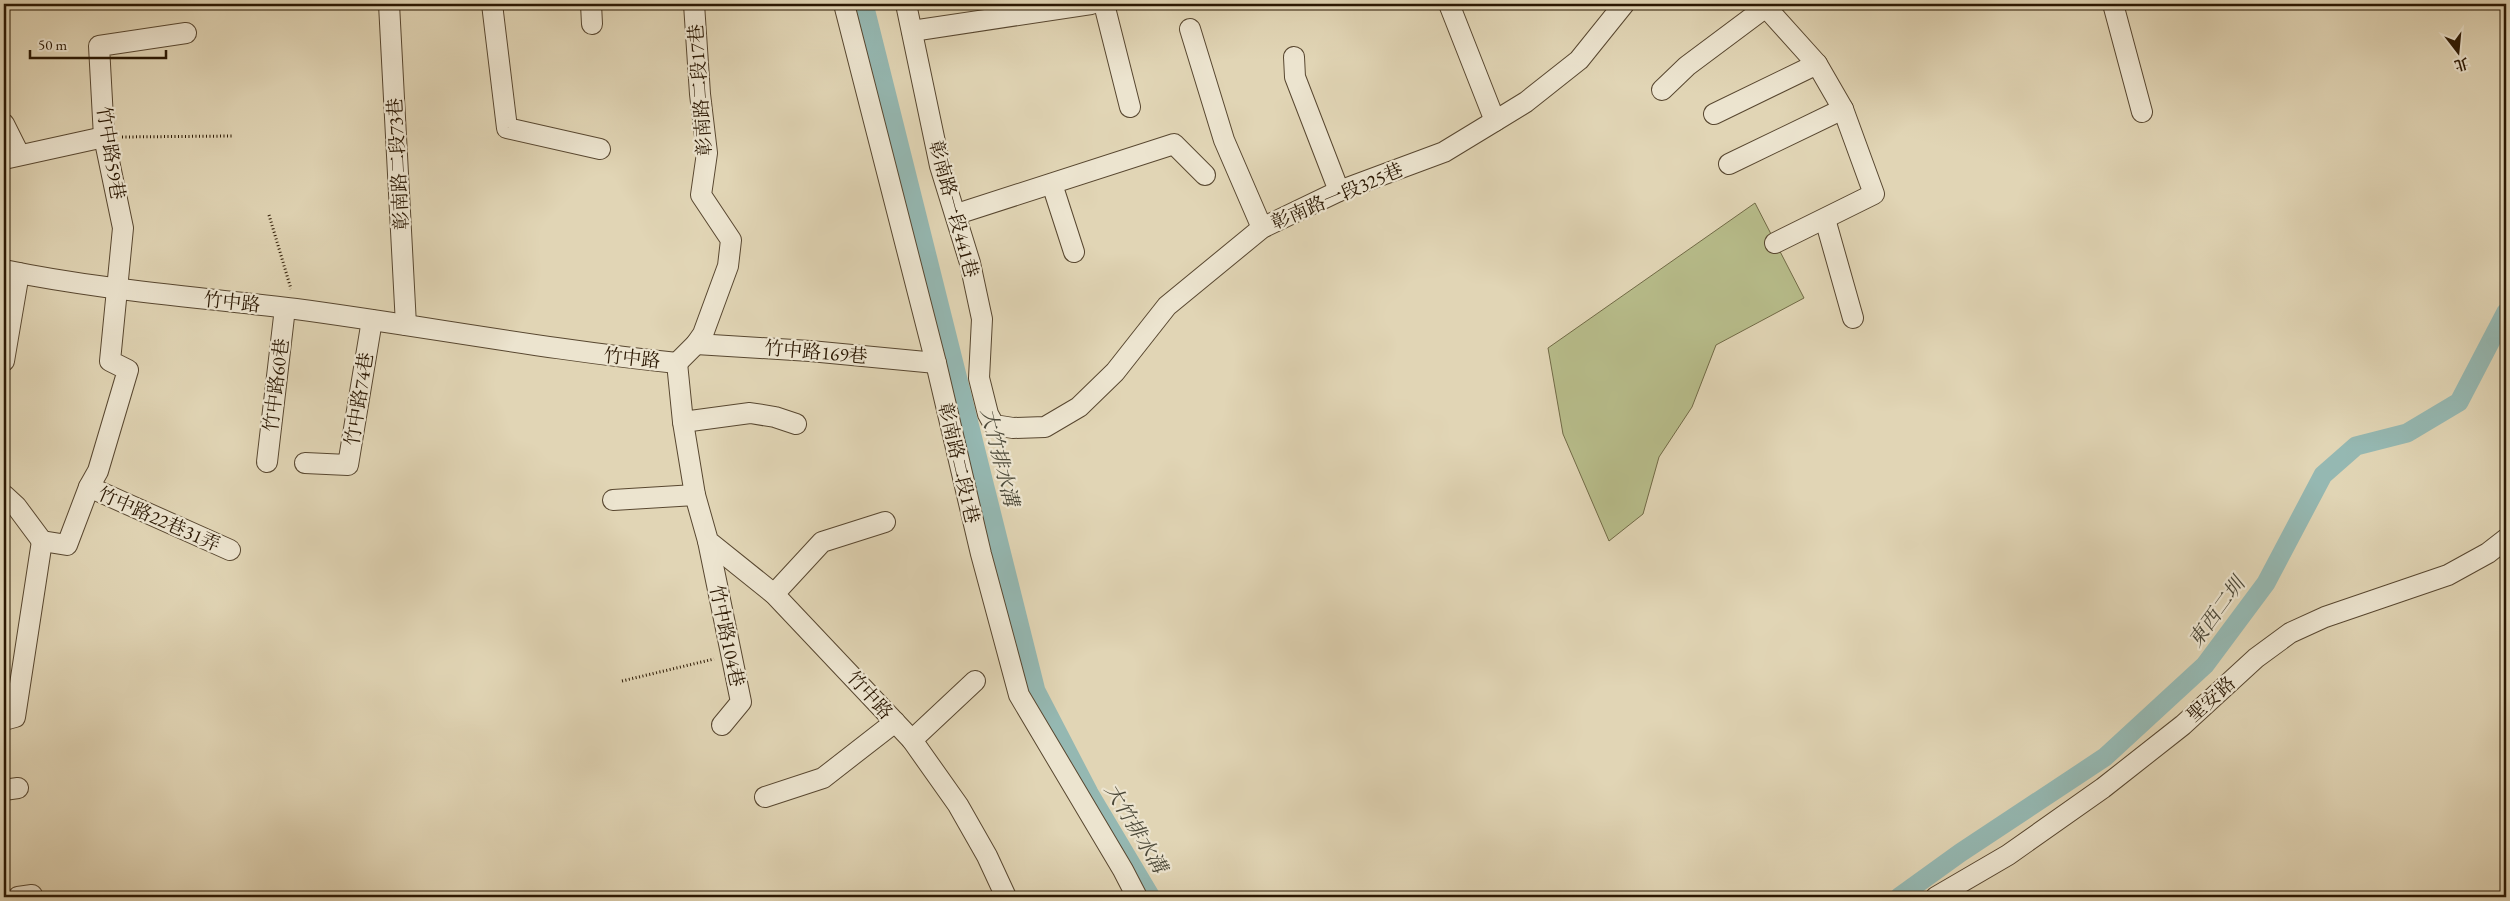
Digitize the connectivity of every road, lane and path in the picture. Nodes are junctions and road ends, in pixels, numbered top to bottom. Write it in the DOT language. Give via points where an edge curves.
graph roads {
  1 [pos="389,4"];
  2 [pos="492,4"];
  3 [pos="591,4"];
  4 [pos="694,4"];
  5 [pos="844,4"];
  6 [pos="906,4"];
  7 [pos="1096,4"];
  8 [pos="1449,4"];
  9 [pos="2113,4"];
  10 [pos="1621,5"];
  11 [pos="1764,5"];
  12 [pos="592,24"];
  13 [pos="1190,29"];
  14 [pos="912,31"];
  15 [pos="186,33"];
  16 [pos="1294,57"];
  17 [pos="1817,64"];
  18 [pos="1662,90"];
  19 [pos="1130,107"];
  20 [pos="1843,109"];
  21 [pos="2142,112"];
  22 [pos="1714,114"];
  23 [pos="1496,121"];
  24 [pos="4,124"];
  25 [pos="232,136"];
  26 [pos="104,137"];
  27 [pos="600,150"];
  28 [pos="11,156"];
  29 [pos="1729,164"];
  30 [pos="1205,175"];
  31 [pos="1052,184"];
  32 [pos="1339,191"];
  33 [pos="957,214"];
  34 [pos="269,215"];
  35 [pos="1825,219"];
  36 [pos="1262,228"];
  37 [pos="1775,243"];
  38 [pos="1074,252"];
  39 [pos="11,271"];
  40 [pos="118,289"];
  41 [pos="291,309"];
  42 [pos="1853,318"];
  43 [pos="372,320"];
  44 [pos="406,325"];
  45 [pos="696,344"];
  46 [pos="4,361"];
  47 [pos="677,363"];
  48 [pos="936,363"];
  49 [pos="988,414"];
  50 [pos="683,422"];
  51 [pos="796,424"];
  52 [pos="267,462"];
  53 [pos="305,463"];
  54 [pos="89,487"];
  55 [pos="4,495"];
  56 [pos="695,495"];
  57 [pos="613,500"];
  58 [pos="885,522"];
  59 [pos="2506,539"];
  60 [pos="42,541"];
  61 [pos="708,541"];
  62 [pos="230,550"];
  63 [pos="774,594"];
  64 [pos="731,655"];
  65 [pos="622,681"];
  66 [pos="975,681"];
  67 [pos="4,720"];
  68 [pos="895,722"];
  69 [pos="722,725"];
  70 [pos="912,740"];
  71 [pos="765,797"];
  72 [pos="1006,897"];
  73 [pos="1137,897"];
  74 [pos="1936,897"];
  1 -- 44 [label="street, 彰南路二段73巷"];
  2 -- 27 [label="street" via="507,128"];
  3 -- 12 [label="street"];
  4 -- 45 [label="street, 彰南路二段17巷" via="708,153 701,195 731,240 728,266 703,334"];
  5 -- 48 [label="street, 彰南路二段1巷"];
  6 -- 14 [label="street, 彰南路一段441巷"];
  7 -- 14 [label="street"];
  7 -- 19 [label="street"];
  8 -- 23 [label="street"];
  9 -- 21 [label="street"];
  10 -- 23 [label="street, 彰南路一段325巷" via="1579,60"];
  11 -- 17 [label="street"];
  11 -- 18 [label="street"];
  13 -- 36 [label="street" via="1224,140"];
  14 -- 33 [label="street, 彰南路一段441巷" via="940,166"];
  15 -- 26 [label="street, 竹中路59巷" via="99,46"];
  16 -- 32 [label="street" via="1295,77"];
  17 -- 20 [label="street"];
  17 -- 22 [label="street"];
  20 -- 29 [label="street"];
  20 -- 35 [label="street" via="1874,194"];
  23 -- 32 [label="street, 彰南路一段325巷" via="1444,152"];
  24 -- 28 [label="street"];
  25 -- 26 [label="path"];
  26 -- 28 [label="street"];
  26 -- 40 [label="street, 竹中路59巷" via="123,228"];
  30 -- 31 [label="street" via="1174,144"];
  31 -- 33 [label="street"];
  31 -- 38 [label="street"];
  32 -- 36 [label="street, 彰南路一段325巷"];
  33 -- 49 [label="street, 彰南路一段441巷" via="982,319 980,378"];
  34 -- 41 [label="path"];
  35 -- 37 [label="street"];
  35 -- 42 [label="street"];
  36 -- 49 [label="street, 彰南路一段325巷" via="1167,306 1114,372 1079,407 1045,427 994,425"];
  39 -- 40 [label="street, 竹中路"];
  39 -- 46 [label="street"];
  40 -- 41 [label="street, 竹中路"];
  40 -- 54 [label="street, 竹中路22巷31弄" via="110,361 128,370 98,471"];
  41 -- 43 [label="street, 竹中路"];
  41 -- 52 [label="street, 竹中路60巷"];
  43 -- 44 [label="street, 竹中路"];
  43 -- 53 [label="street, 竹中路74巷" via="348,465"];
  44 -- 47 [label="street, 竹中路" via="598,355"];
  45 -- 47 [label="street, 彰南路二段17巷"];
  45 -- 48 [label="street, 竹中路169巷"];
  47 -- 50 [label="street, 竹中路"];
  48 -- 73 [label="street, 彰南路二段1巷" via="981,554 1019,695"];
  50 -- 51 [label="street" via="750,413"];
  50 -- 56 [label="street, 竹中路"];
  54 -- 60 [label="street, 竹中路22巷31弄" via="66,545"];
  54 -- 62 [label="street, 竹中路22巷31弄"];
  55 -- 60 [label="street"];
  56 -- 57 [label="street"];
  56 -- 61 [label="street, 竹中路"];
  58 -- 63 [label="street" via="822,542"];
  59 -- 74 [label="street, 聖安路" via="2448,575 2325,617 2290,633 2256,658 2183,725 2103,788 2008,855"];
  60 -- 67 [label="street" via="15,717"];
  61 -- 63 [label="street, 竹中路"];
  61 -- 64 [label="street, 竹中路104巷"];
  63 -- 68 [label="street, 竹中路"];
  64 -- 65 [label="path"];
  64 -- 69 [label="street, 竹中路104巷" via="741,702"];
  66 -- 70 [label="street"];
  68 -- 70 [label="street, 竹中路"];
  68 -- 71 [label="street" via="822,778"];
  70 -- 72 [label="street, 竹中路" via="958,805"];
}
